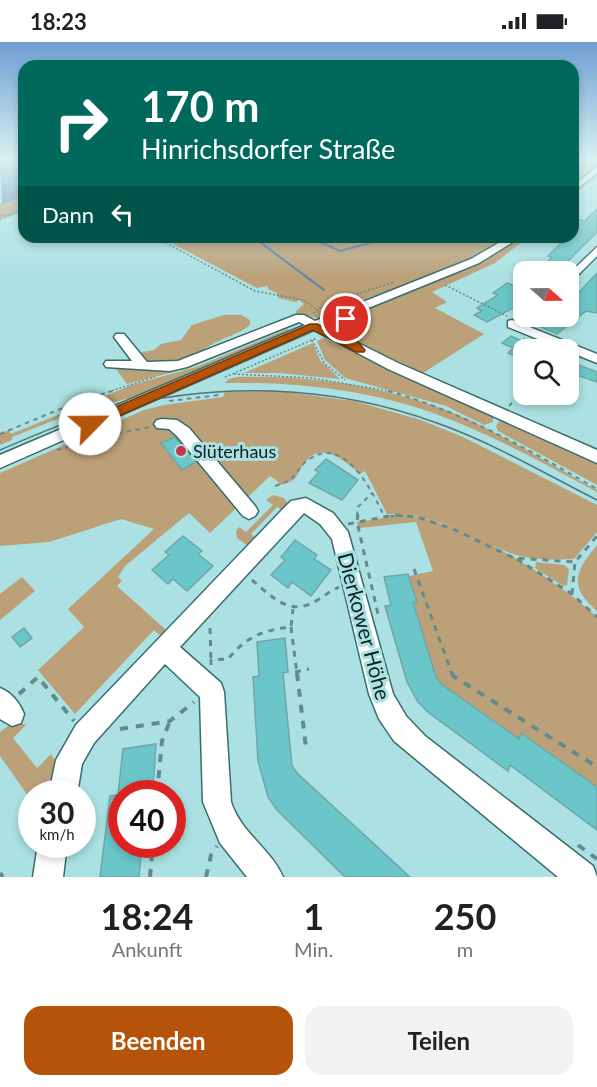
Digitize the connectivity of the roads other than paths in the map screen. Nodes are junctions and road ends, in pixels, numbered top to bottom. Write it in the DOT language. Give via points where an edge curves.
graph roads {
  1 [pos="506,243"];
  2 [pos="597,250"];
  3 [pos="579,270"];
  4 [pos="347,311"];
  5 [pos="314,326"];
  6 [pos="530,327"];
  7 [pos="120,337"];
  8 [pos="360,350"];
  9 [pos="597,359"];
  10 [pos="111,364"];
  11 [pos="143,366"];
  12 [pos="162,424"];
  13 [pos="597,457"];
  14 [pos="0,462"];
  15 [pos="249,512"];
  16 [pos="164,648"];
  17 [pos="65,780"];
  18 [pos="51,858"];
  19 [pos="48,877"];
  20 [pos="268,877"];
  21 [pos="582,877"];
  1 -- 4 [label="street" via="475,261"];
  2 -- 3 [label="street"];
  4 -- 5 [label="street"];
  4 -- 8 [label="street" via="347,336"];
  5 -- 8 [label="street"];
  5 -- 11 [label="street" via="296,319 182,364"];
  5 -- 14 [label="street" via="248,362"];
  6 -- 9 [label="street"];
  7 -- 11 [label="street"];
  8 -- 13 [label="street"];
  10 -- 11 [label="street"];
  12 -- 15 [label="street" via="172,424 183,432"];
  16 -- 17 [label="street, Dierkower Höhe" via="85,734 69,760"];
  16 -- 20 [label="street" via="212,692 220,815 235,842"];
  16 -- 21 [label="street, Dierkower Höhe" via="287,516 301,504 312,508 335,526 345,548 384,705 398,728"];
  18 -- 19 [label="street"];
}
